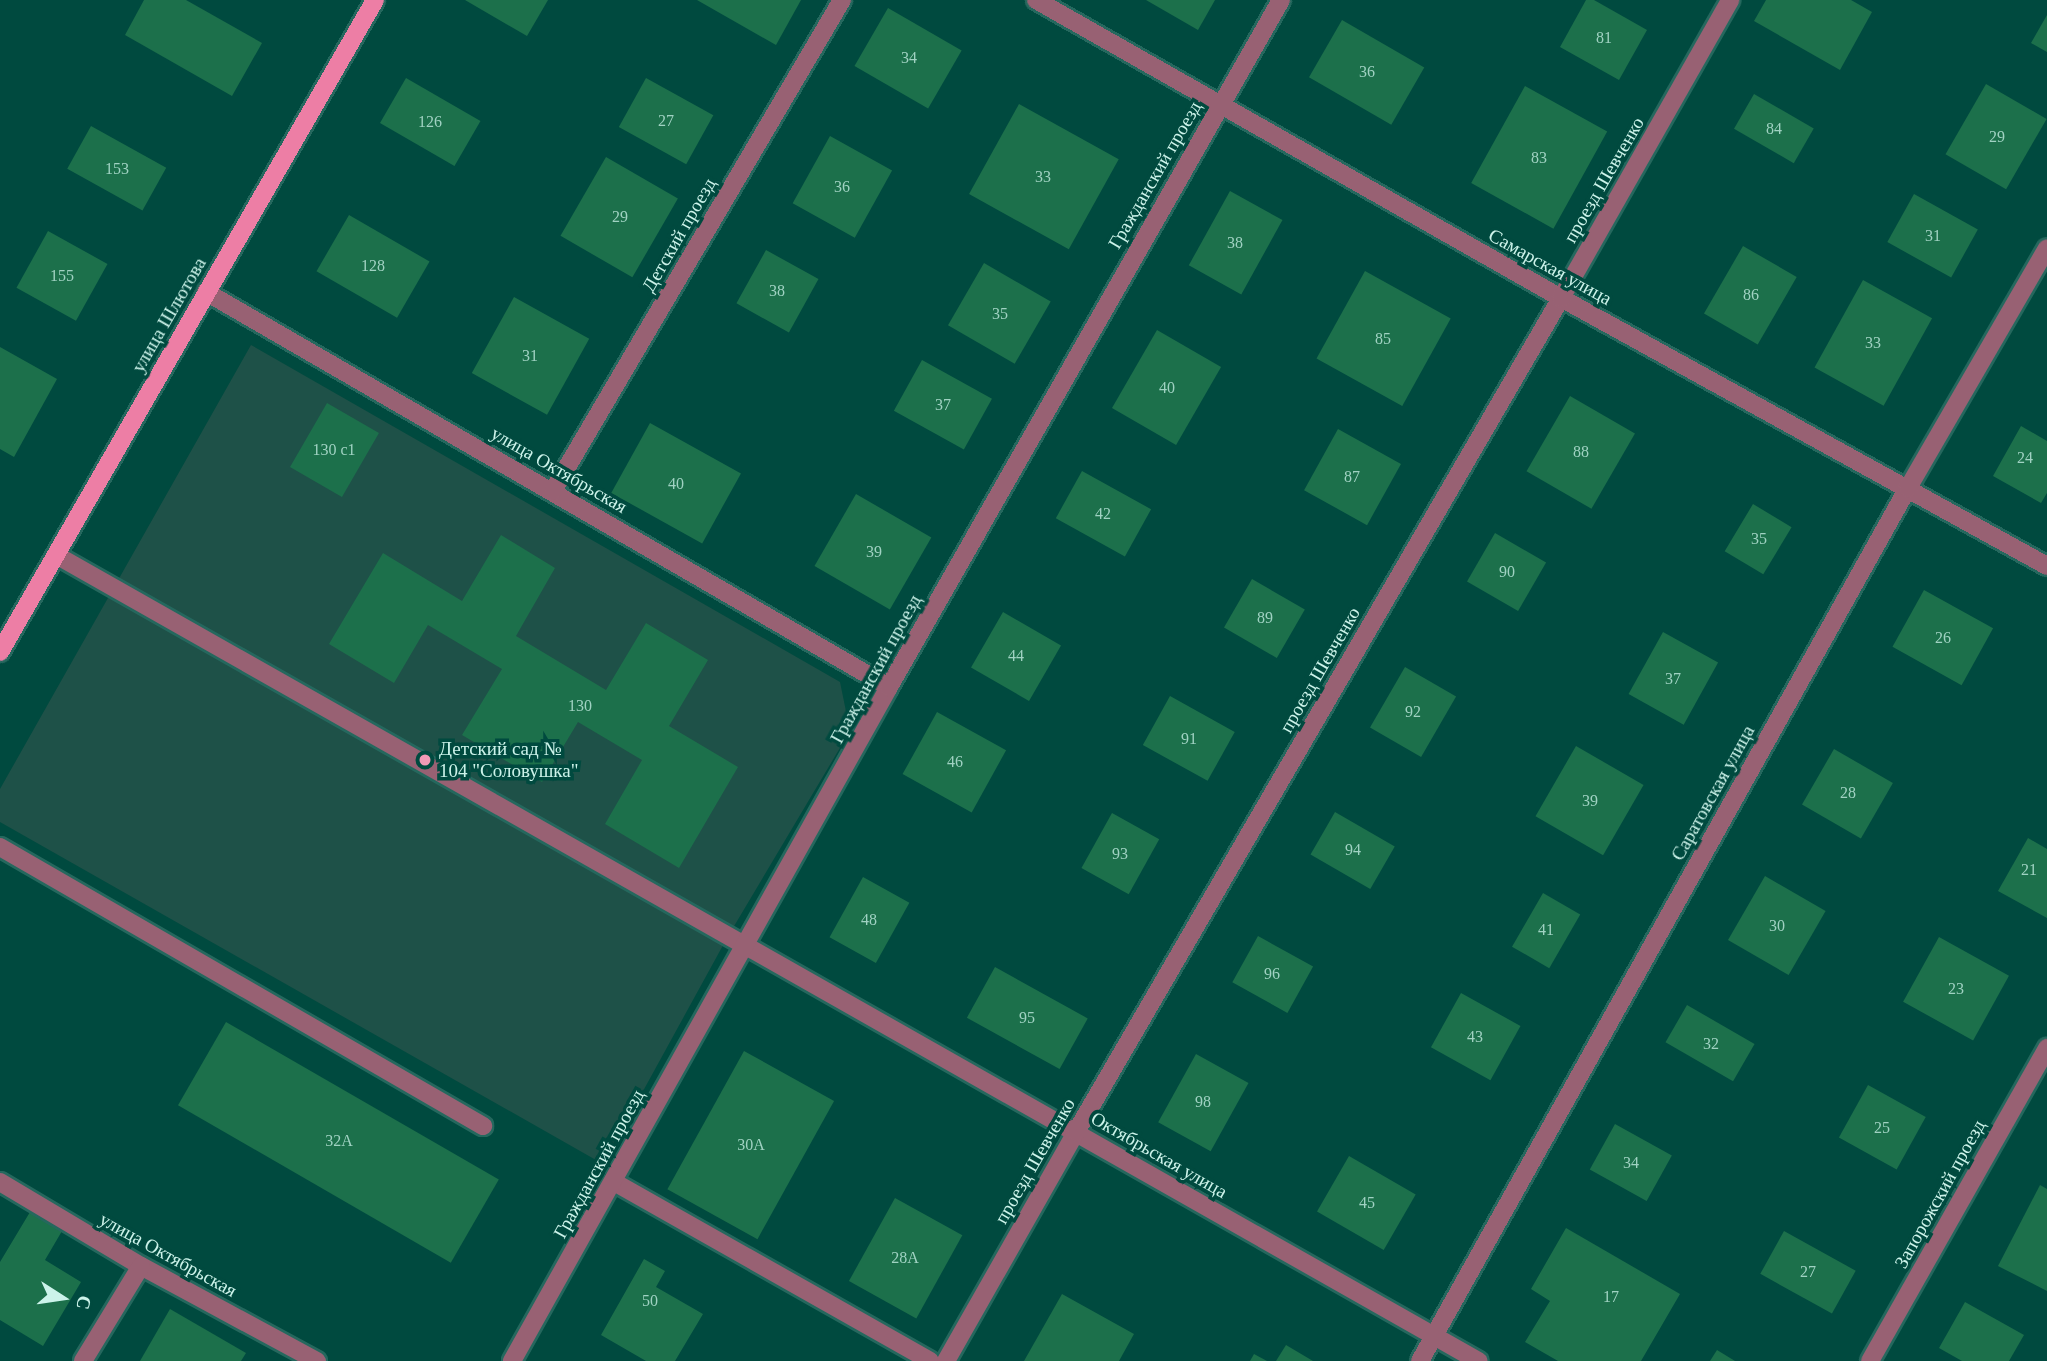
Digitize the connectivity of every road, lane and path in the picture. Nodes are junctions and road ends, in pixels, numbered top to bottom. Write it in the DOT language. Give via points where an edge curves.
graph roads {
  1 [pos="375,0"];
  2 [pos="842,0"];
  3 [pos="1036,0"];
  4 [pos="1281,0"];
  5 [pos="1730,0"];
  6 [pos="1220,104"];
  7 [pos="2047,248"];
  8 [pos="206,292"];
  9 [pos="1562,298"];
  10 [pos="1908,488"];
  11 [pos="553,491"];
  12 [pos="56,555"];
  13 [pos="2047,566"];
  14 [pos="0,652"];
  15 [pos="889,687"];
  16 [pos="0,847"];
  17 [pos="744,947"];
  18 [pos="2047,1048"];
  19 [pos="483,1126"];
  20 [pos="1076,1132"];
  21 [pos="0,1182"];
  22 [pos="614,1182"];
  23 [pos="141,1266"];
  24 [pos="1434,1336"];
  25 [pos="83,1361"];
  26 [pos="317,1361"];
  27 [pos="512,1361"];
  28 [pos="930,1361"];
  29 [pos="946,1361"];
  30 [pos="1420,1361"];
  31 [pos="1478,1361"];
  32 [pos="1870,1361"];
  1 -- 8 [label="main road, улица Шлютова"];
  2 -- 11 [label="street, Детский проезд"];
  3 -- 6 [label="street, Самарская улица"];
  4 -- 6 [label="street, Гражданский проезд"];
  5 -- 9 [label="street, проезд Шевченко"];
  6 -- 9 [label="street, Самарская улица"];
  6 -- 15 [label="street, Гражданский проезд"];
  7 -- 10 [label="street, Саратовская улица"];
  8 -- 11 [label="street, улица Октябрьская"];
  8 -- 12 [label="main road, улица Шлютова"];
  9 -- 10 [label="street, Самарская улица"];
  9 -- 20 [label="street, проезд Шевченко"];
  10 -- 13 [label="street, Самарская улица"];
  10 -- 24 [label="street, Саратовская улица"];
  11 -- 15 [label="street, улица Октябрьская"];
  12 -- 14 [label="main road, улица Шлютова"];
  12 -- 17 [label="street, Октябрьская улица"];
  15 -- 17 [label="street, Гражданский проезд"];
  16 -- 19 [label="street"];
  17 -- 20 [label="street, Октябрьская улица"];
  17 -- 22 [label="street, Гражданский проезд"];
  18 -- 32 [label="street, Запорожский проезд"];
  20 -- 24 [label="street, Октябрьская улица"];
  20 -- 29 [label="street, проезд Шевченко"];
  21 -- 23 [label="street, улица Октябрьская"];
  22 -- 27 [label="street, Гражданский проезд"];
  22 -- 28 [label="street"];
  23 -- 25 [label="street"];
  23 -- 26 [label="street, улица Октябрьская"];
  24 -- 30 [label="street, Саратовская улица"];
  24 -- 31 [label="street, Октябрьская улица"];
}
